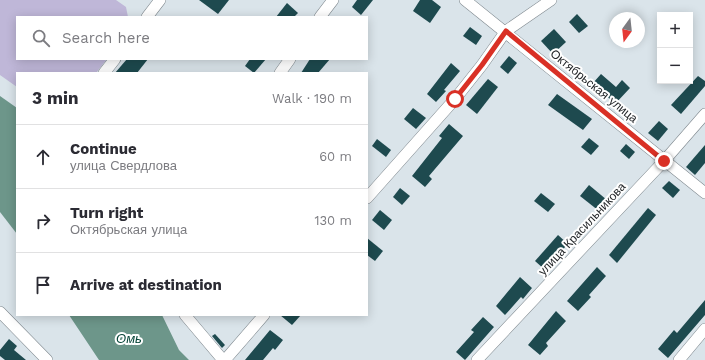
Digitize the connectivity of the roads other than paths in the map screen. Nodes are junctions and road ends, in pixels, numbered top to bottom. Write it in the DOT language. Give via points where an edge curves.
graph roads {
  1 [pos="160,0"];
  2 [pos="333,0"];
  3 [pos="465,0"];
  4 [pos="551,0"];
  5 [pos="148,16"];
  6 [pos="321,16"];
  7 [pos="506,31"];
  8 [pos="114,60"];
  9 [pos="289,60"];
  10 [pos="105,72"];
  11 [pos="281,72"];
  12 [pos="705,114"];
  13 [pos="664,161"];
  14 [pos="705,193"];
  15 [pos="368,197"];
  16 [pos="0,312"];
  17 [pos="186,316"];
  18 [pos="263,316"];
  19 [pos="705,329"];
  20 [pos="47,360"];
  21 [pos="224,360"];
  22 [pos="477,360"];
  23 [pos="679,360"];
  1 -- 5 [label="street"];
  2 -- 6 [label="street"];
  3 -- 7 [label="street, Октябрьская улица"];
  4 -- 7 [label="street"];
  7 -- 13 [label="street, Октябрьская улица"];
  7 -- 15 [label="street" via="455,99"];
  8 -- 10 [label="street"];
  9 -- 11 [label="street"];
  12 -- 13 [label="street, улица Красильникова"];
  13 -- 14 [label="street, Октябрьская улица"];
  13 -- 22 [label="street, улица Красильникова"];
  16 -- 20 [label="street"];
  17 -- 21 [label="street"];
  18 -- 21 [label="street"];
  19 -- 23 [label="street"];
}
